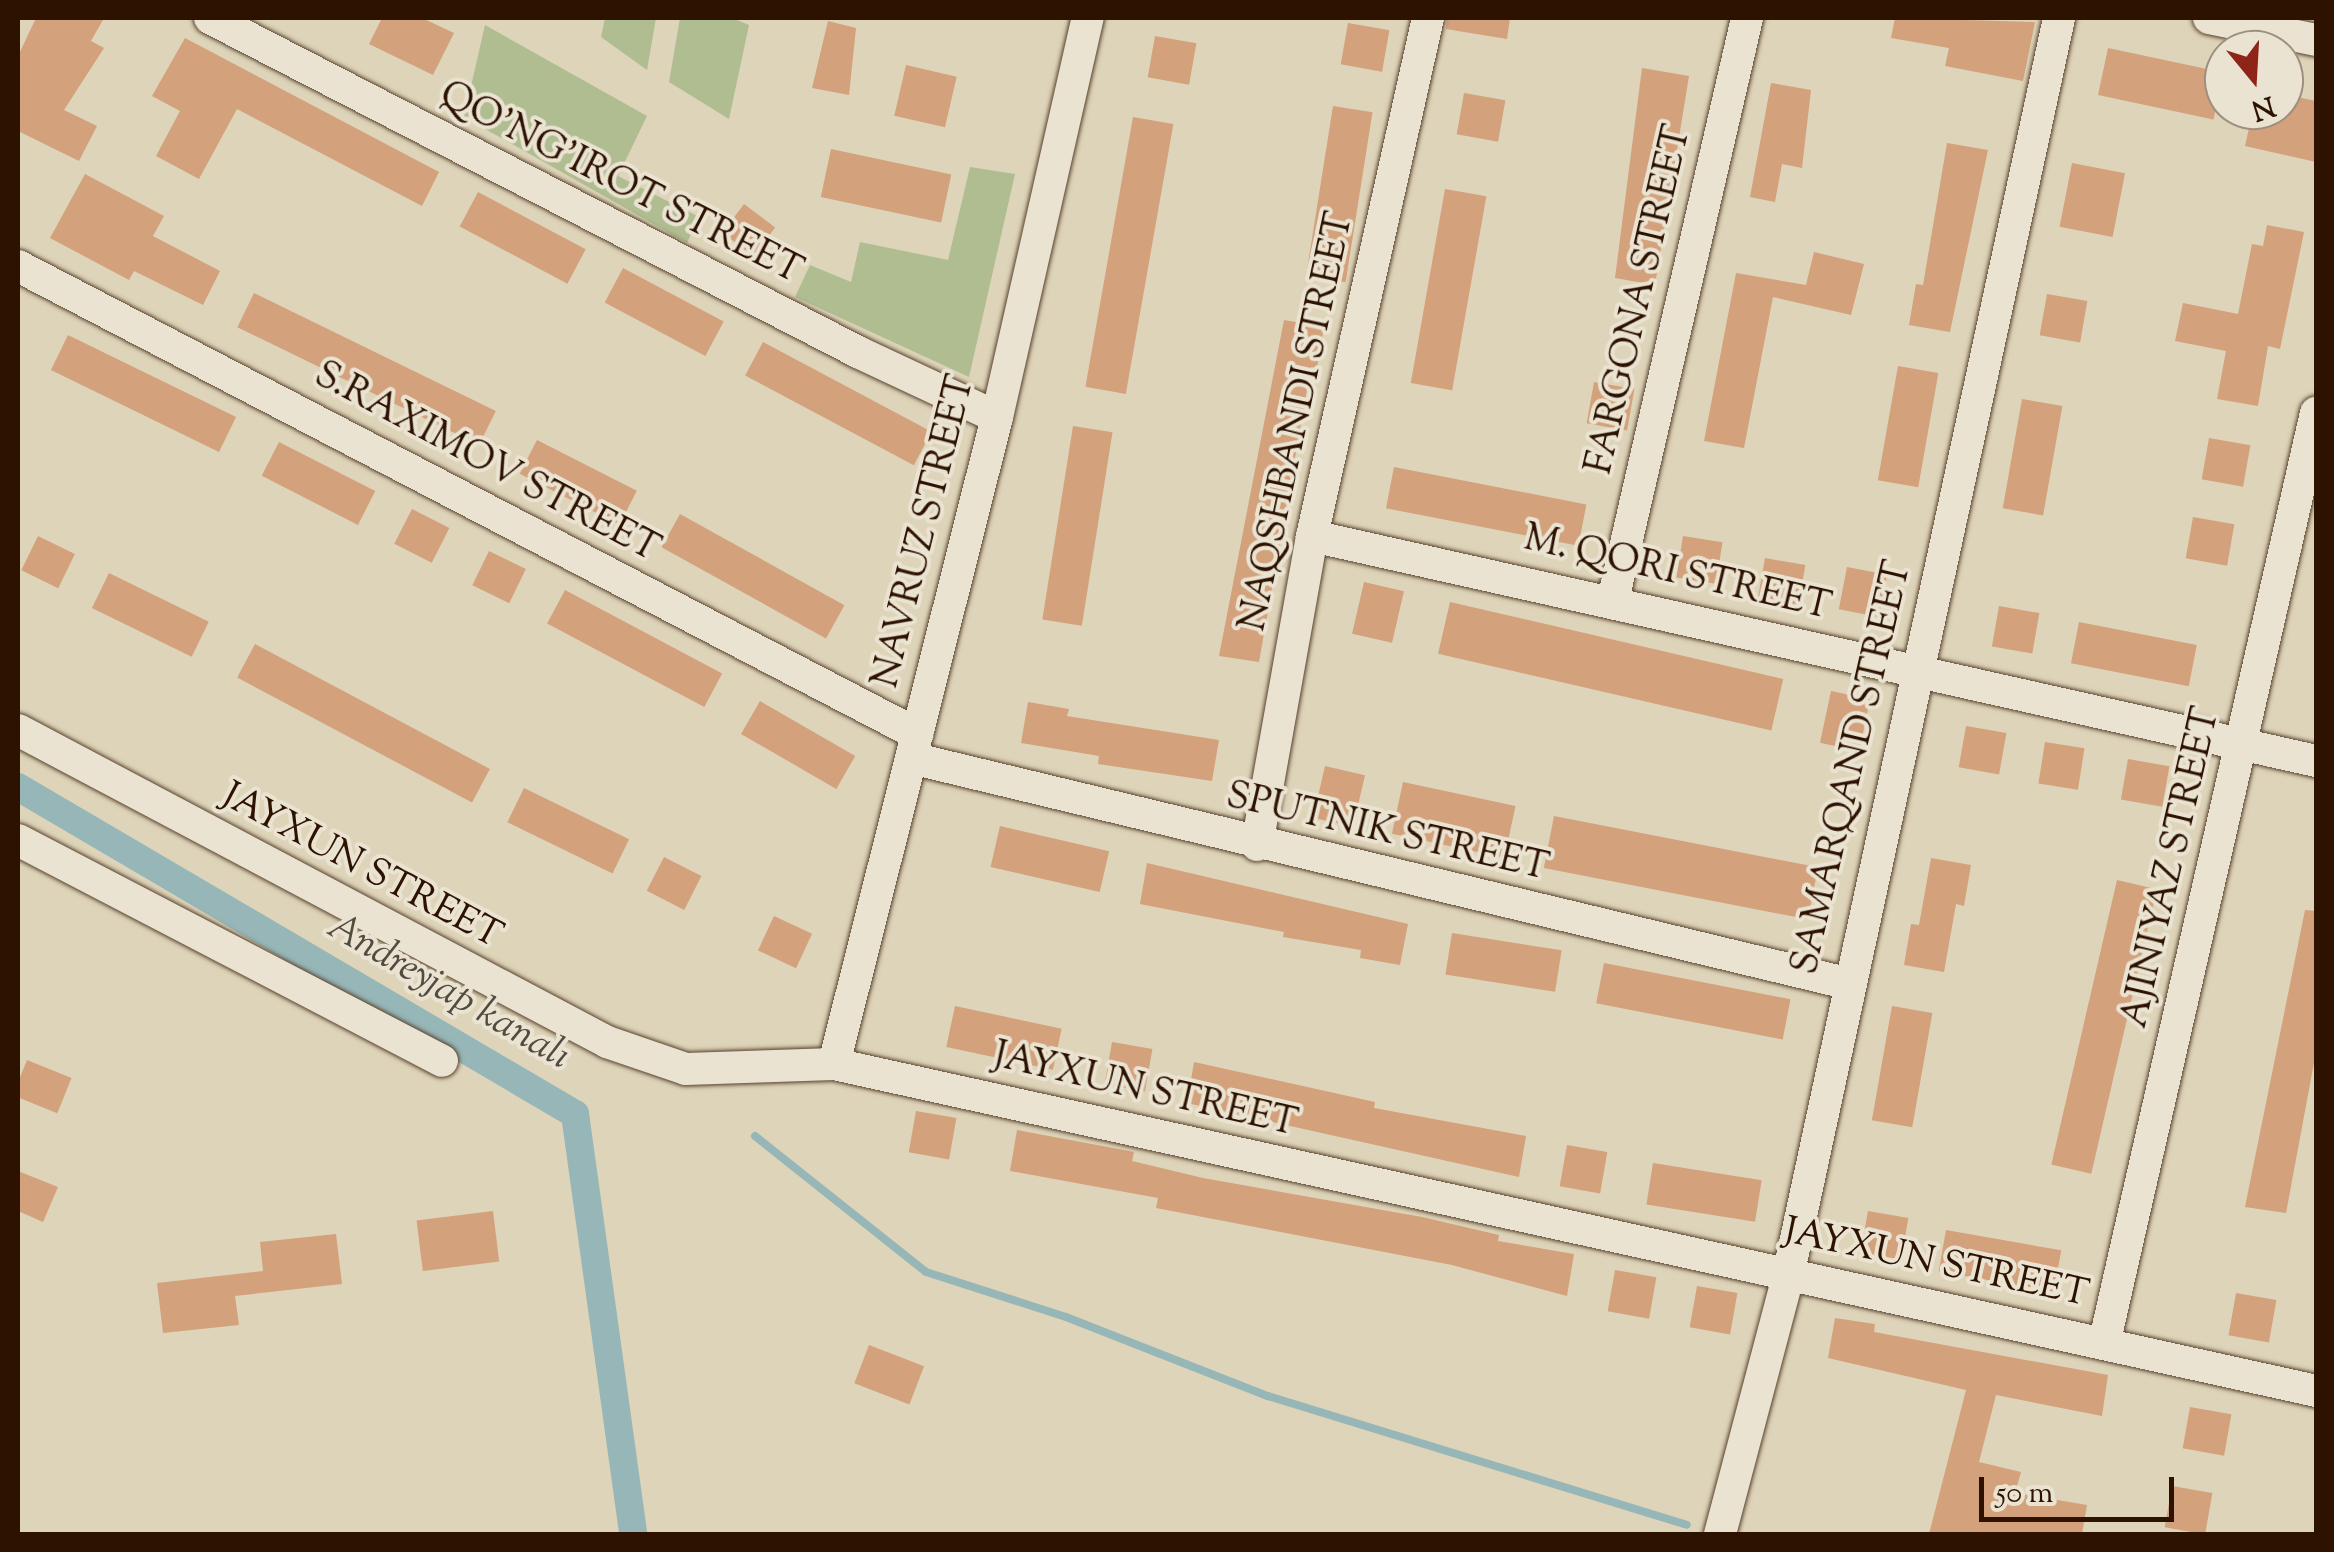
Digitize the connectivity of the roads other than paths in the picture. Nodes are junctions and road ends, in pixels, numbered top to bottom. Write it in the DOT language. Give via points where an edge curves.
graph roads {
  1 [pos="210,18"];
  2 [pos="1088,18"];
  3 [pos="1428,18"];
  4 [pos="1747,18"];
  5 [pos="2059,18"];
  6 [pos="2209,18"];
  7 [pos="2316,40"];
  8 [pos="18,266"];
  9 [pos="2316,413"];
  10 [pos="997,416"];
  11 [pos="1312,536"];
  12 [pos="1613,600"];
  13 [pos="1917,672"];
  14 [pos="18,730"];
  15 [pos="2243,743"];
  16 [pos="914,746"];
  17 [pos="2316,761"];
  18 [pos="18,840"];
  19 [pos="1257,846"];
  20 [pos="1846,983"];
  21 [pos="442,1061"];
  22 [pos="834,1064"];
  23 [pos="1788,1276"];
  24 [pos="2105,1340"];
  25 [pos="2316,1390"];
  26 [pos="1720,1534"];
  1 -- 10 [label="street, QO'NG'IROT STREET" via="858,352"];
  2 -- 10 [label="street, NAVRUZ STREET"];
  3 -- 11 [label="street, NAQSHBANDI STREET"];
  4 -- 12 [label="street, FARGONA STREET"];
  5 -- 13 [label="street, SAMARQAND STREET"];
  6 -- 7 [label="street"];
  8 -- 16 [label="street, S.RAXIMOV STREET"];
  9 -- 15 [label="street, AJINIYAZ STREET"];
  10 -- 16 [label="street, NAVRUZ STREET"];
  11 -- 12 [label="street, M. QORI STREET"];
  11 -- 19 [label="street, NAQSHBANDI STREET"];
  12 -- 13 [label="street, M. QORI STREET"];
  13 -- 15 [label="street, M. QORI STREET"];
  13 -- 20 [label="street, SAMARQAND STREET"];
  14 -- 22 [label="street, JAYXUN STREET" via="607,1042 686,1070"];
  15 -- 17 [label="street, M. QORI STREET"];
  15 -- 24 [label="street, AJINIYAZ STREET"];
  16 -- 19 [label="street, SPUTNIK STREET"];
  16 -- 22 [label="street, NAVRUZ STREET"];
  18 -- 21 [label="street"];
  19 -- 20 [label="street, SPUTNIK STREET"];
  20 -- 23 [label="street, SAMARQAND STREET"];
  22 -- 23 [label="street, JAYXUN STREET"];
  23 -- 24 [label="street, JAYXUN STREET"];
  23 -- 26 [label="street, SAMARQAND STREET"];
  24 -- 25 [label="street, JAYXUN STREET"];
}
